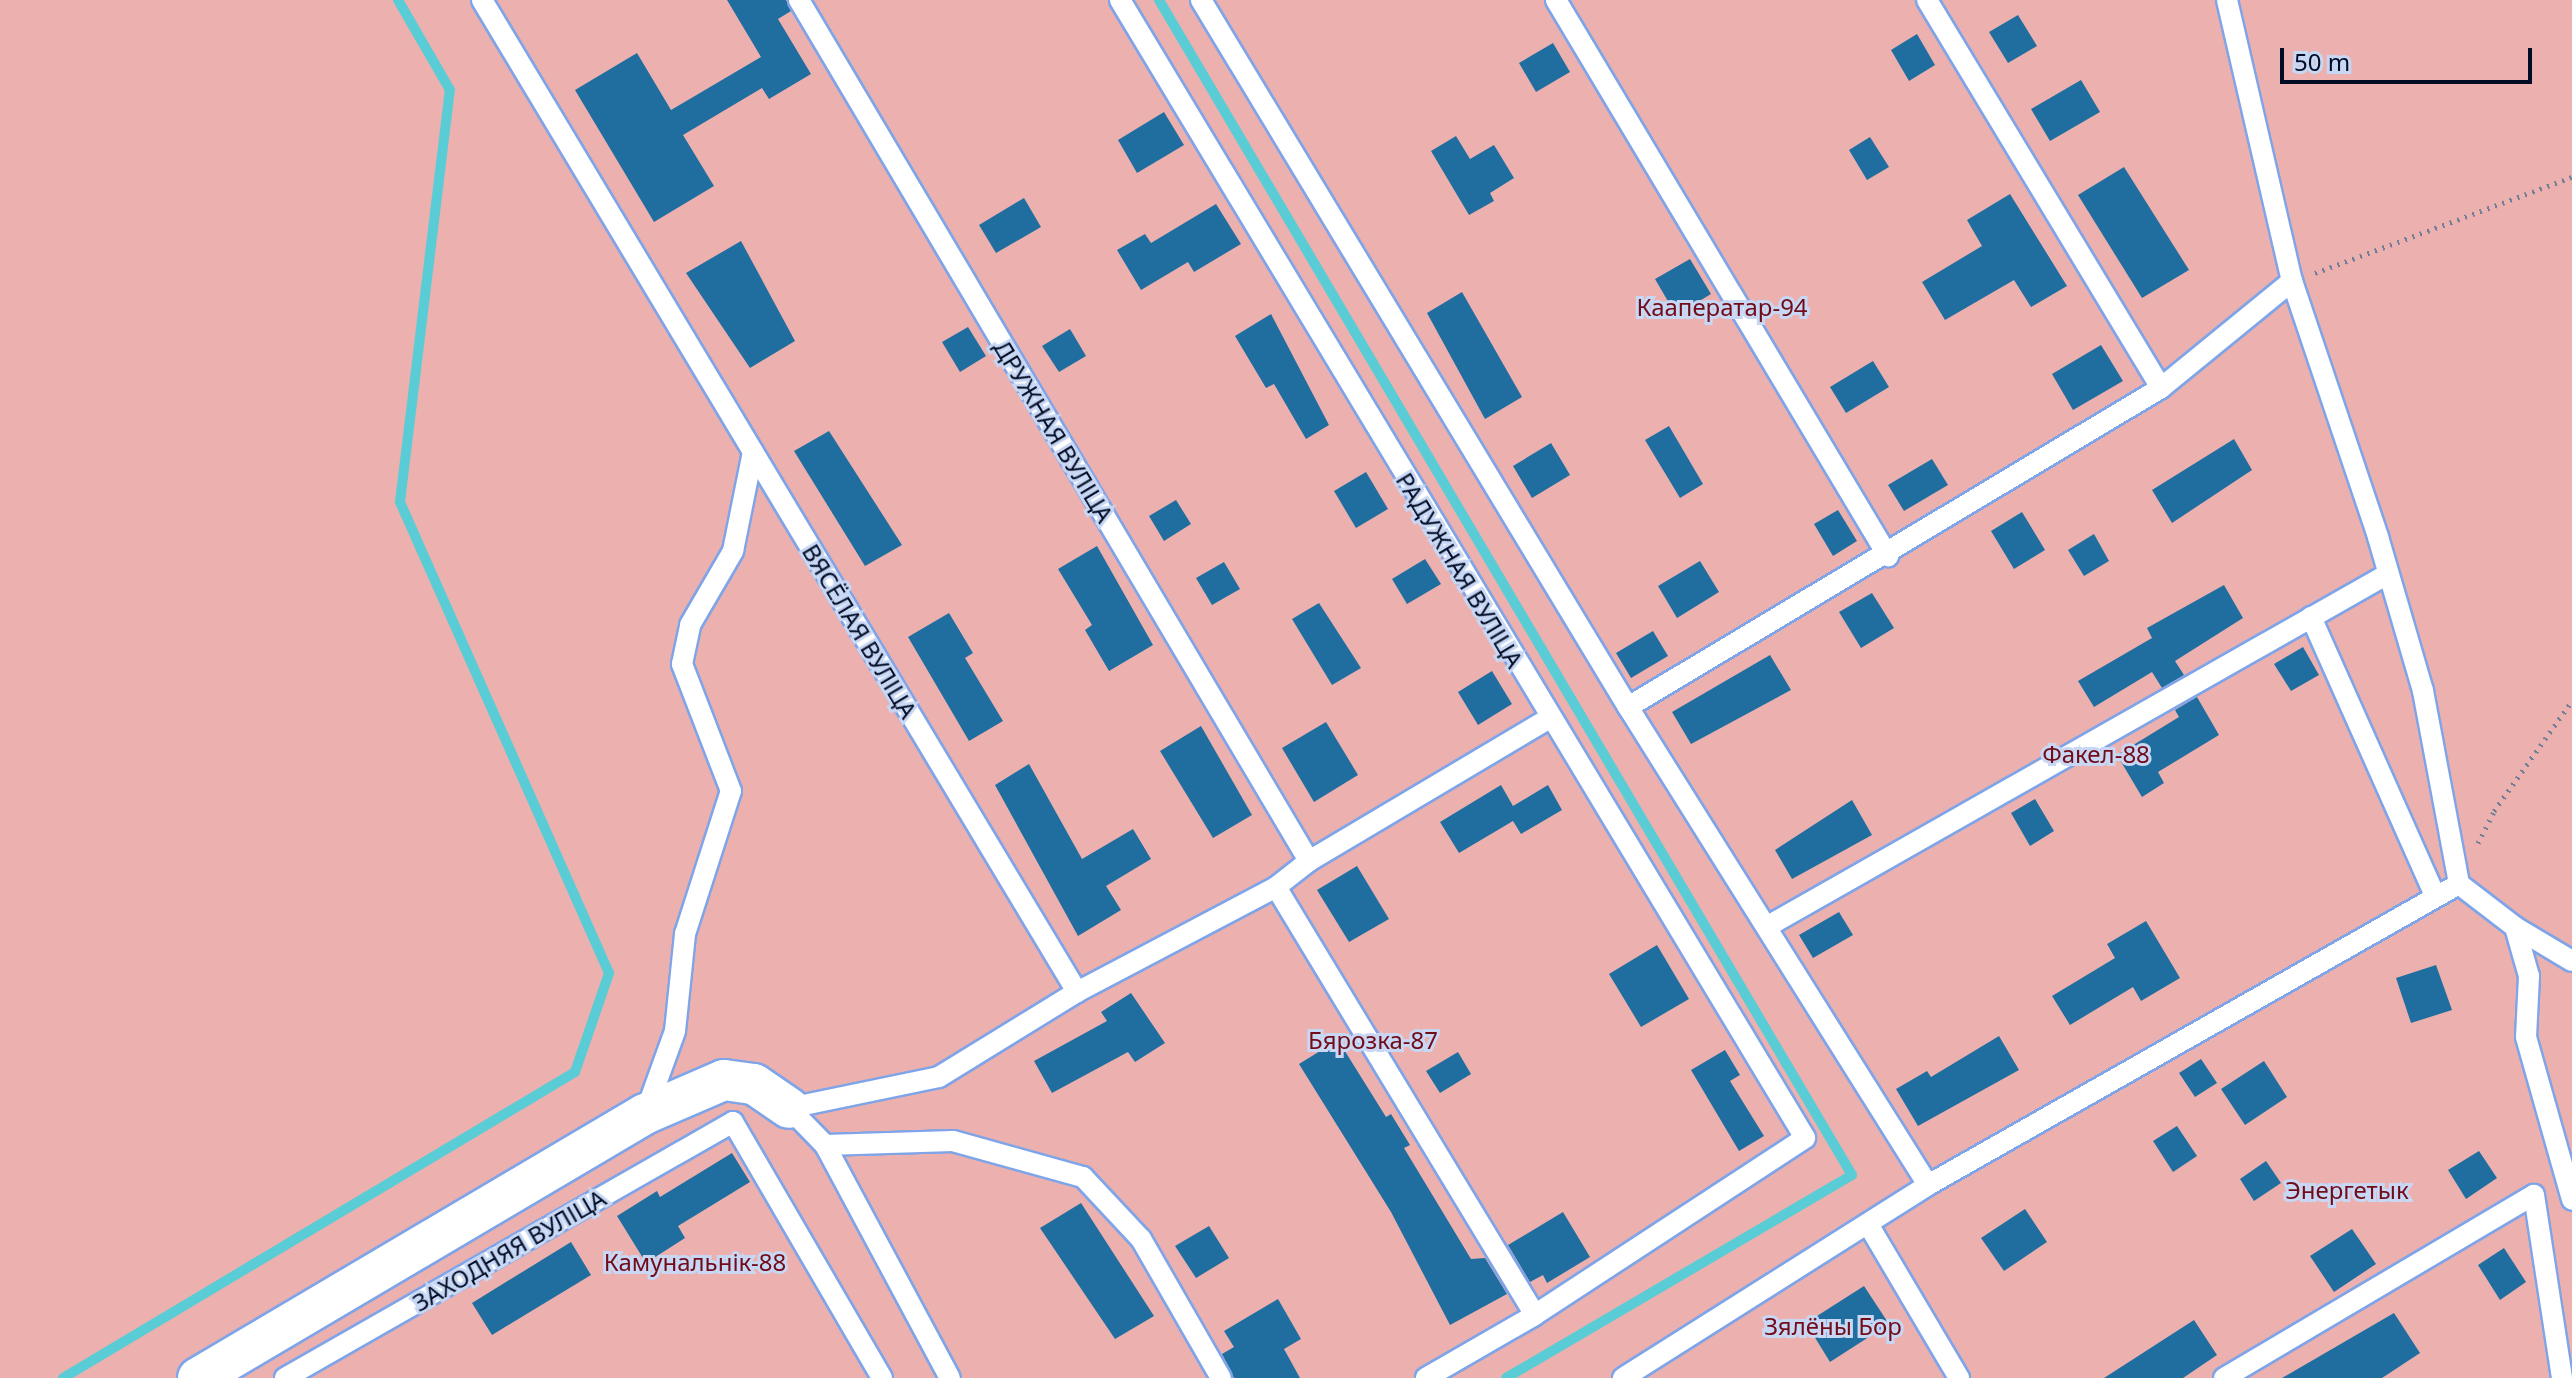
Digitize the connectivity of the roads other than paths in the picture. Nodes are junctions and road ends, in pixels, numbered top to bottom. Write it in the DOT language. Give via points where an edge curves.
graph roads {
  1 [pos="482,0"];
  2 [pos="799,0"];
  3 [pos="1120,0"];
  4 [pos="1201,0"];
  5 [pos="1556,0"];
  6 [pos="1927,0"];
  7 [pos="2227,0"];
  8 [pos="2292,281"];
  9 [pos="2161,388"];
  10 [pos="753,452"];
  11 [pos="1888,556"];
  12 [pos="2386,575"];
  13 [pos="2311,617"];
  14 [pos="1628,707"];
  15 [pos="1548,719"];
  16 [pos="1309,861"];
  17 [pos="2459,884"];
  18 [pos="1276,887"];
  19 [pos="2435,896"];
  20 [pos="1768,926"];
  21 [pos="2515,927"];
  22 [pos="2572,961"];
  23 [pos="1077,992"];
  24 [pos="789,1108"];
  25 [pos="645,1114"];
  26 [pos="825,1145"];
  27 [pos="1928,1185"];
  28 [pos="2572,1200"];
  29 [pos="1868,1224"];
  30 [pos="1535,1315"];
  31 [pos="879,1377"];
  32 [pos="198,1378"];
  33 [pos="285,1378"];
  34 [pos="950,1378"];
  35 [pos="1221,1378"];
  36 [pos="1426,1378"];
  37 [pos="1623,1378"];
  38 [pos="1959,1378"];
  39 [pos="2224,1378"];
  40 [pos="2562,1378"];
  1 -- 10 [label="lane, ВЯСЁЛАЯ ВУЛІЦА"];
  2 -- 16 [label="lane, ДРУЖНАЯ ВУЛІЦА"];
  3 -- 15 [label="lane, РАДУЖНАЯ ВУЛІЦА"];
  4 -- 14 [label="lane"];
  5 -- 11 [label="lane"];
  6 -- 9 [label="lane"];
  7 -- 8 [label="lane"];
  8 -- 9 [label="lane"];
  8 -- 12 [label="lane"];
  9 -- 11 [label="lane"];
  10 -- 23 [label="lane, ВЯСЁЛАЯ ВУЛІЦА"];
  10 -- 25 [label="lane" via="733,551 690,625 682,664 731,791 685,934 675,1031"];
  11 -- 14 [label="lane"];
  12 -- 13 [label="lane"];
  12 -- 17 [label="lane" via="2423,691"];
  13 -- 19 [label="lane"];
  13 -- 20 [label="lane"];
  14 -- 20 [label="lane"];
  15 -- 16 [label="lane"];
  15 -- 30 [label="lane, РАДУЖНАЯ ВУЛІЦА" via="1805,1138"];
  16 -- 18 [label="lane"];
  17 -- 19 [label="lane"];
  17 -- 21 [label="lane"];
  18 -- 23 [label="lane"];
  18 -- 30 [label="lane"];
  19 -- 27 [label="lane"];
  20 -- 27 [label="lane"];
  21 -- 22 [label="lane"];
  21 -- 28 [label="lane" via="2529,976 2526,1037"];
  23 -- 24 [label="lane" via="939,1077"];
  24 -- 25 [label="street" via="754,1084 724,1080"];
  24 -- 26 [label="lane"];
  25 -- 32 [label="street"];
  26 -- 34 [label="lane"];
  26 -- 35 [label="lane" via="953,1141 1083,1177 1141,1239"];
  27 -- 29 [label="lane"];
  29 -- 37 [label="lane"];
  29 -- 38 [label="lane"];
  30 -- 36 [label="lane"];
  31 -- 33 [label="lane, ЗАХОДНЯЯ ВУЛІЦА" via="733,1122"];
  39 -- 40 [label="lane" via="2534,1195"];
}
